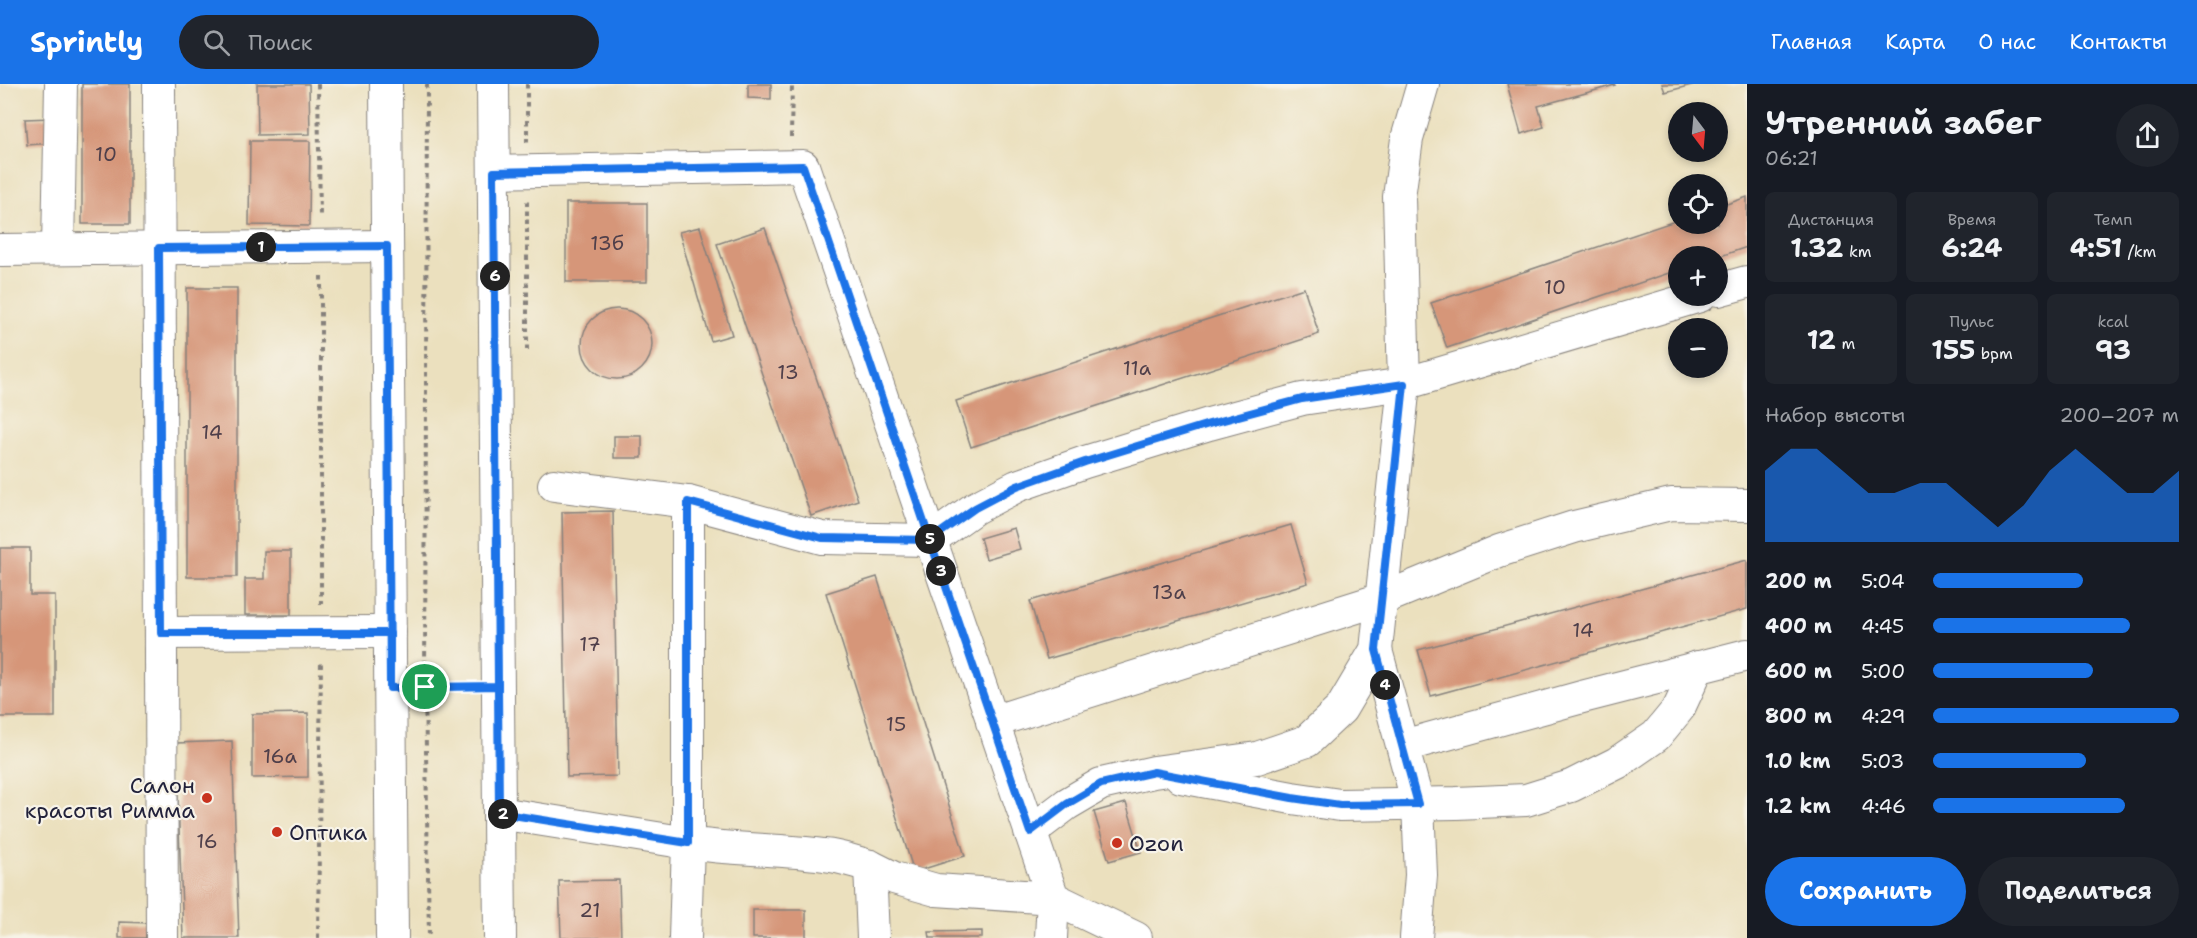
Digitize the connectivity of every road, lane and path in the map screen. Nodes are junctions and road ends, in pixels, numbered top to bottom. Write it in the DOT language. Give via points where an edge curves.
graph roads {
  1 [pos="61,84"];
  2 [pos="159,84"];
  3 [pos="318,84"];
  4 [pos="386,84"];
  5 [pos="427,84"];
  6 [pos="494,84"];
  7 [pos="792,84"];
  8 [pos="1423,84"];
  9 [pos="790,166"];
  10 [pos="494,172"];
  11 [pos="321,246"];
  12 [pos="387,246"];
  13 [pos="159,248"];
  14 [pos="58,249"];
  15 [pos="0,250"];
  16 [pos="1747,282"];
  17 [pos="1728,287"];
  18 [pos="1668,306"];
  19 [pos="1404,384"];
  20 [pos="554,485"];
  21 [pos="688,502"];
  22 [pos="1747,505"];
  23 [pos="930,540"];
  24 [pos="1383,599"];
  25 [pos="161,633"];
  26 [pos="321,633"];
  27 [pos="390,633"];
  28 [pos="1376,650"];
  29 [pos="1747,655"];
  30 [pos="1698,667"];
  31 [pos="498,686"];
  32 [pos="425,687"];
  33 [pos="390,688"];
  34 [pos="992,722"];
  35 [pos="1403,746"];
  36 [pos="1154,772"];
  37 [pos="1418,804"];
  38 [pos="499,813"];
  39 [pos="1030,832"];
  40 [pos="688,843"];
  41 [pos="870,866"];
  42 [pos="1053,898"];
  43 [pos="162,938"];
  44 [pos="318,938"];
  45 [pos="392,938"];
  46 [pos="429,938"];
  47 [pos="500,938"];
  48 [pos="685,938"];
  49 [pos="873,938"];
  50 [pos="1051,938"];
  51 [pos="1136,938"];
  52 [pos="1416,938"];
  1 -- 14 [label="street"];
  2 -- 13 [label="street"];
  3 -- 11 [label="path"];
  4 -- 12 [label="street"];
  5 -- 32 [label="path"];
  6 -- 10 [label="street"];
  7 -- 9 [label="path"];
  8 -- 19 [label="street" via="1407,139 1399,196"];
  9 -- 10 [label="street"];
  9 -- 23 [label="street" via="803,166"];
  10 -- 31 [label="street"];
  11 -- 12 [label="street"];
  11 -- 13 [label="street"];
  11 -- 26 [label="path"];
  12 -- 27 [label="street"];
  13 -- 14 [label="street"];
  13 -- 25 [label="street"];
  14 -- 15 [label="street"];
  16 -- 17 [label="street"];
  18 -- 19 [label="street"];
  19 -- 23 [label="street" via="1302,399 1085,462 1017,486 975,508"];
  19 -- 24 [label="street"];
  20 -- 21 [label="street"];
  21 -- 23 [label="street" via="822,538"];
  21 -- 40 [label="street"];
  22 -- 24 [label="street" via="1671,504 1574,527 1499,551"];
  23 -- 34 [label="street"];
  24 -- 28 [label="street"];
  24 -- 34 [label="street"];
  25 -- 26 [label="street"];
  25 -- 43 [label="street"];
  26 -- 27 [label="street"];
  26 -- 44 [label="path"];
  27 -- 33 [label="street"];
  28 -- 35 [label="street"];
  28 -- 36 [label="street" via="1341,709 1307,741 1257,758"];
  29 -- 30 [label="street"];
  30 -- 35 [label="street"];
  30 -- 37 [label="street" via="1679,708 1656,736 1608,768 1526,800"];
  31 -- 32 [label="path"];
  31 -- 38 [label="street"];
  32 -- 33 [label="path"];
  32 -- 46 [label="path"];
  33 -- 45 [label="street"];
  34 -- 39 [label="street"];
  35 -- 37 [label="street"];
  36 -- 37 [label="street" via="1340,805"];
  36 -- 39 [label="street" via="1101,784"];
  37 -- 52 [label="street" via="1421,875"];
  38 -- 40 [label="street"];
  38 -- 47 [label="street"];
  39 -- 42 [label="street"];
  40 -- 41 [label="street" via="826,855"];
  40 -- 48 [label="street"];
  41 -- 42 [label="street" via="894,878 936,890"];
  41 -- 49 [label="street"];
  42 -- 50 [label="street"];
  42 -- 51 [label="street"];
}
